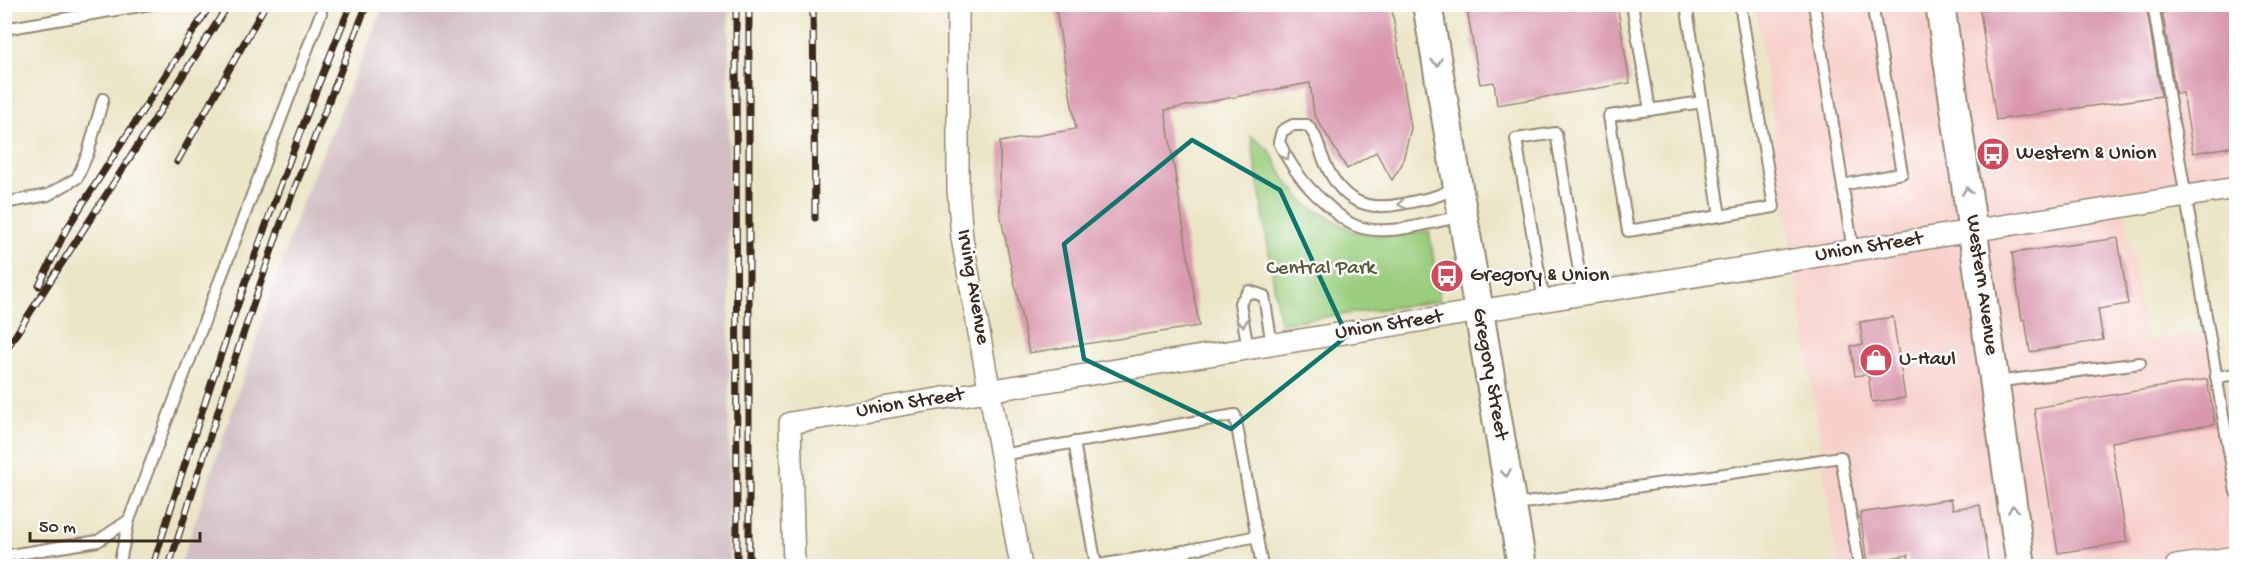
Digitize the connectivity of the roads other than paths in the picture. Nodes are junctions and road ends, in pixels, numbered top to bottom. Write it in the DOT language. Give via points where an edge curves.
graph roads {
  1 [pos="151,4"];
  2 [pos="958,4"];
  3 [pos="1427,4"];
  4 [pos="1632,4"];
  5 [pos="1686,4"];
  6 [pos="1740,4"];
  7 [pos="1814,4"];
  8 [pos="1872,4"];
  9 [pos="1940,4"];
  10 [pos="2153,4"];
  11 [pos="321,13"];
  12 [pos="4,29"];
  13 [pos="103,99"];
  14 [pos="1702,102"];
  15 [pos="1650,110"];
  16 [pos="1457,184"];
  17 [pos="1843,185"];
  18 [pos="2236,188"];
  19 [pos="2185,196"];
  20 [pos="4,203"];
  21 [pos="1462,216"];
  22 [pos="1720,216"];
  23 [pos="1973,231"];
  24 [pos="1853,251"];
  25 [pos="1582,295"];
  26 [pos="1544,301"];
  27 [pos="1479,311"];
  28 [pos="1272,345"];
  29 [pos="1248,349"];
  30 [pos="2140,363"];
  31 [pos="2236,374"];
  32 [pos="2216,377"];
  33 [pos="1994,382"];
  34 [pos="990,391"];
  35 [pos="1074,442"];
  36 [pos="1001,455"];
  37 [pos="2236,492"];
  38 [pos="1511,505"];
  39 [pos="129,520"];
  40 [pos="1257,536"];
  41 [pos="1184,551"];
  42 [pos="4,556"];
  43 [pos="2236,557"];
  44 [pos="1094,566"];
  45 [pos="2187,566"];
  46 [pos="119,567"];
  47 [pos="794,567"];
  48 [pos="1021,567"];
  49 [pos="1188,567"];
  50 [pos="1262,567"];
  51 [pos="1443,567"];
  52 [pos="1458,567"];
  53 [pos="1521,567"];
  54 [pos="1859,567"];
  55 [pos="2021,567"];
  1 -- 12 [label="lane"];
  2 -- 34 [label="street, Irving Avenue" via="958,189 962,238"];
  3 -- 16 [label="main road, Gregory Street, one-way"];
  4 -- 15 [label="lane"];
  5 -- 14 [label="lane"];
  6 -- 22 [label="lane" via="1774,207"];
  7 -- 17 [label="lane"];
  8 -- 17 [label="lane" via="1902,173"];
  23 -- 9 [label="main road, Western Avenue, one-way"];
  10 -- 19 [label="lane"];
  11 -- 39 [label="lane"];
  13 -- 20 [label="lane" via="77,178 48,195"];
  14 -- 15 [label="lane"];
  14 -- 22 [label="lane"];
  15 -- 22 [label="lane" via="1609,117 1628,231"];
  16 -- 21 [label="main road, Gregory Street"];
  16 -- 21 [label="lane, one-way" via="1447,192 1392,206 1361,204 1348,197 1333,180 1316,134 1307,125 1293,125 1282,131 1279,142 1310,190 1338,216 1357,226 1403,228"];
  17 -- 24 [label="lane"];
  18 -- 19 [label="street, Union Street"];
  19 -- 23 [label="street, Union Street"];
  19 -- 32 [label="lane"];
  21 -- 27 [label="main road, Gregory Street"];
  23 -- 24 [label="street, Union Street"];
  23 -- 33 [label="main road, Western Avenue"];
  24 -- 25 [label="street, Union Street"];
  25 -- 26 [label="street, Union Street"];
  25 -- 26 [label="lane" via="1556,134 1516,139"];
  26 -- 27 [label="street, Union Street"];
  27 -- 28 [label="street, Union Street"];
  27 -- 38 [label="main road, Gregory Street, one-way"];
  28 -- 29 [label="street, Union Street"];
  28 -- 29 [label="lane, one-way" via="1264,297 1249,291 1240,303"];
  29 -- 34 [label="street, Union Street"];
  30 -- 33 [label="lane"];
  31 -- 32 [label="lane"];
  32 -- 37 [label="lane"];
  55 -- 33 [label="main road, Western Avenue, one-way"];
  34 -- 36 [label="street, Irving Avenue"];
  34 -- 47 [label="street, Union Street" via="790,423"];
  35 -- 36 [label="lane"];
  35 -- 40 [label="lane" via="1235,415"];
  35 -- 44 [label="lane"];
  36 -- 48 [label="street, Irving Avenue"];
  38 -- 53 [label="main road, Gregory Street"];
  38 -- 54 [label="lane" via="1841,457"];
  39 -- 42 [label="lane" via="98,541"];
  39 -- 46 [label="lane"];
  40 -- 41 [label="lane"];
  40 -- 50 [label="lane"];
  41 -- 44 [label="lane"];
  41 -- 49 [label="lane"];
  43 -- 45 [label="street"];
  51 -- 52 [label="lane"];
}
